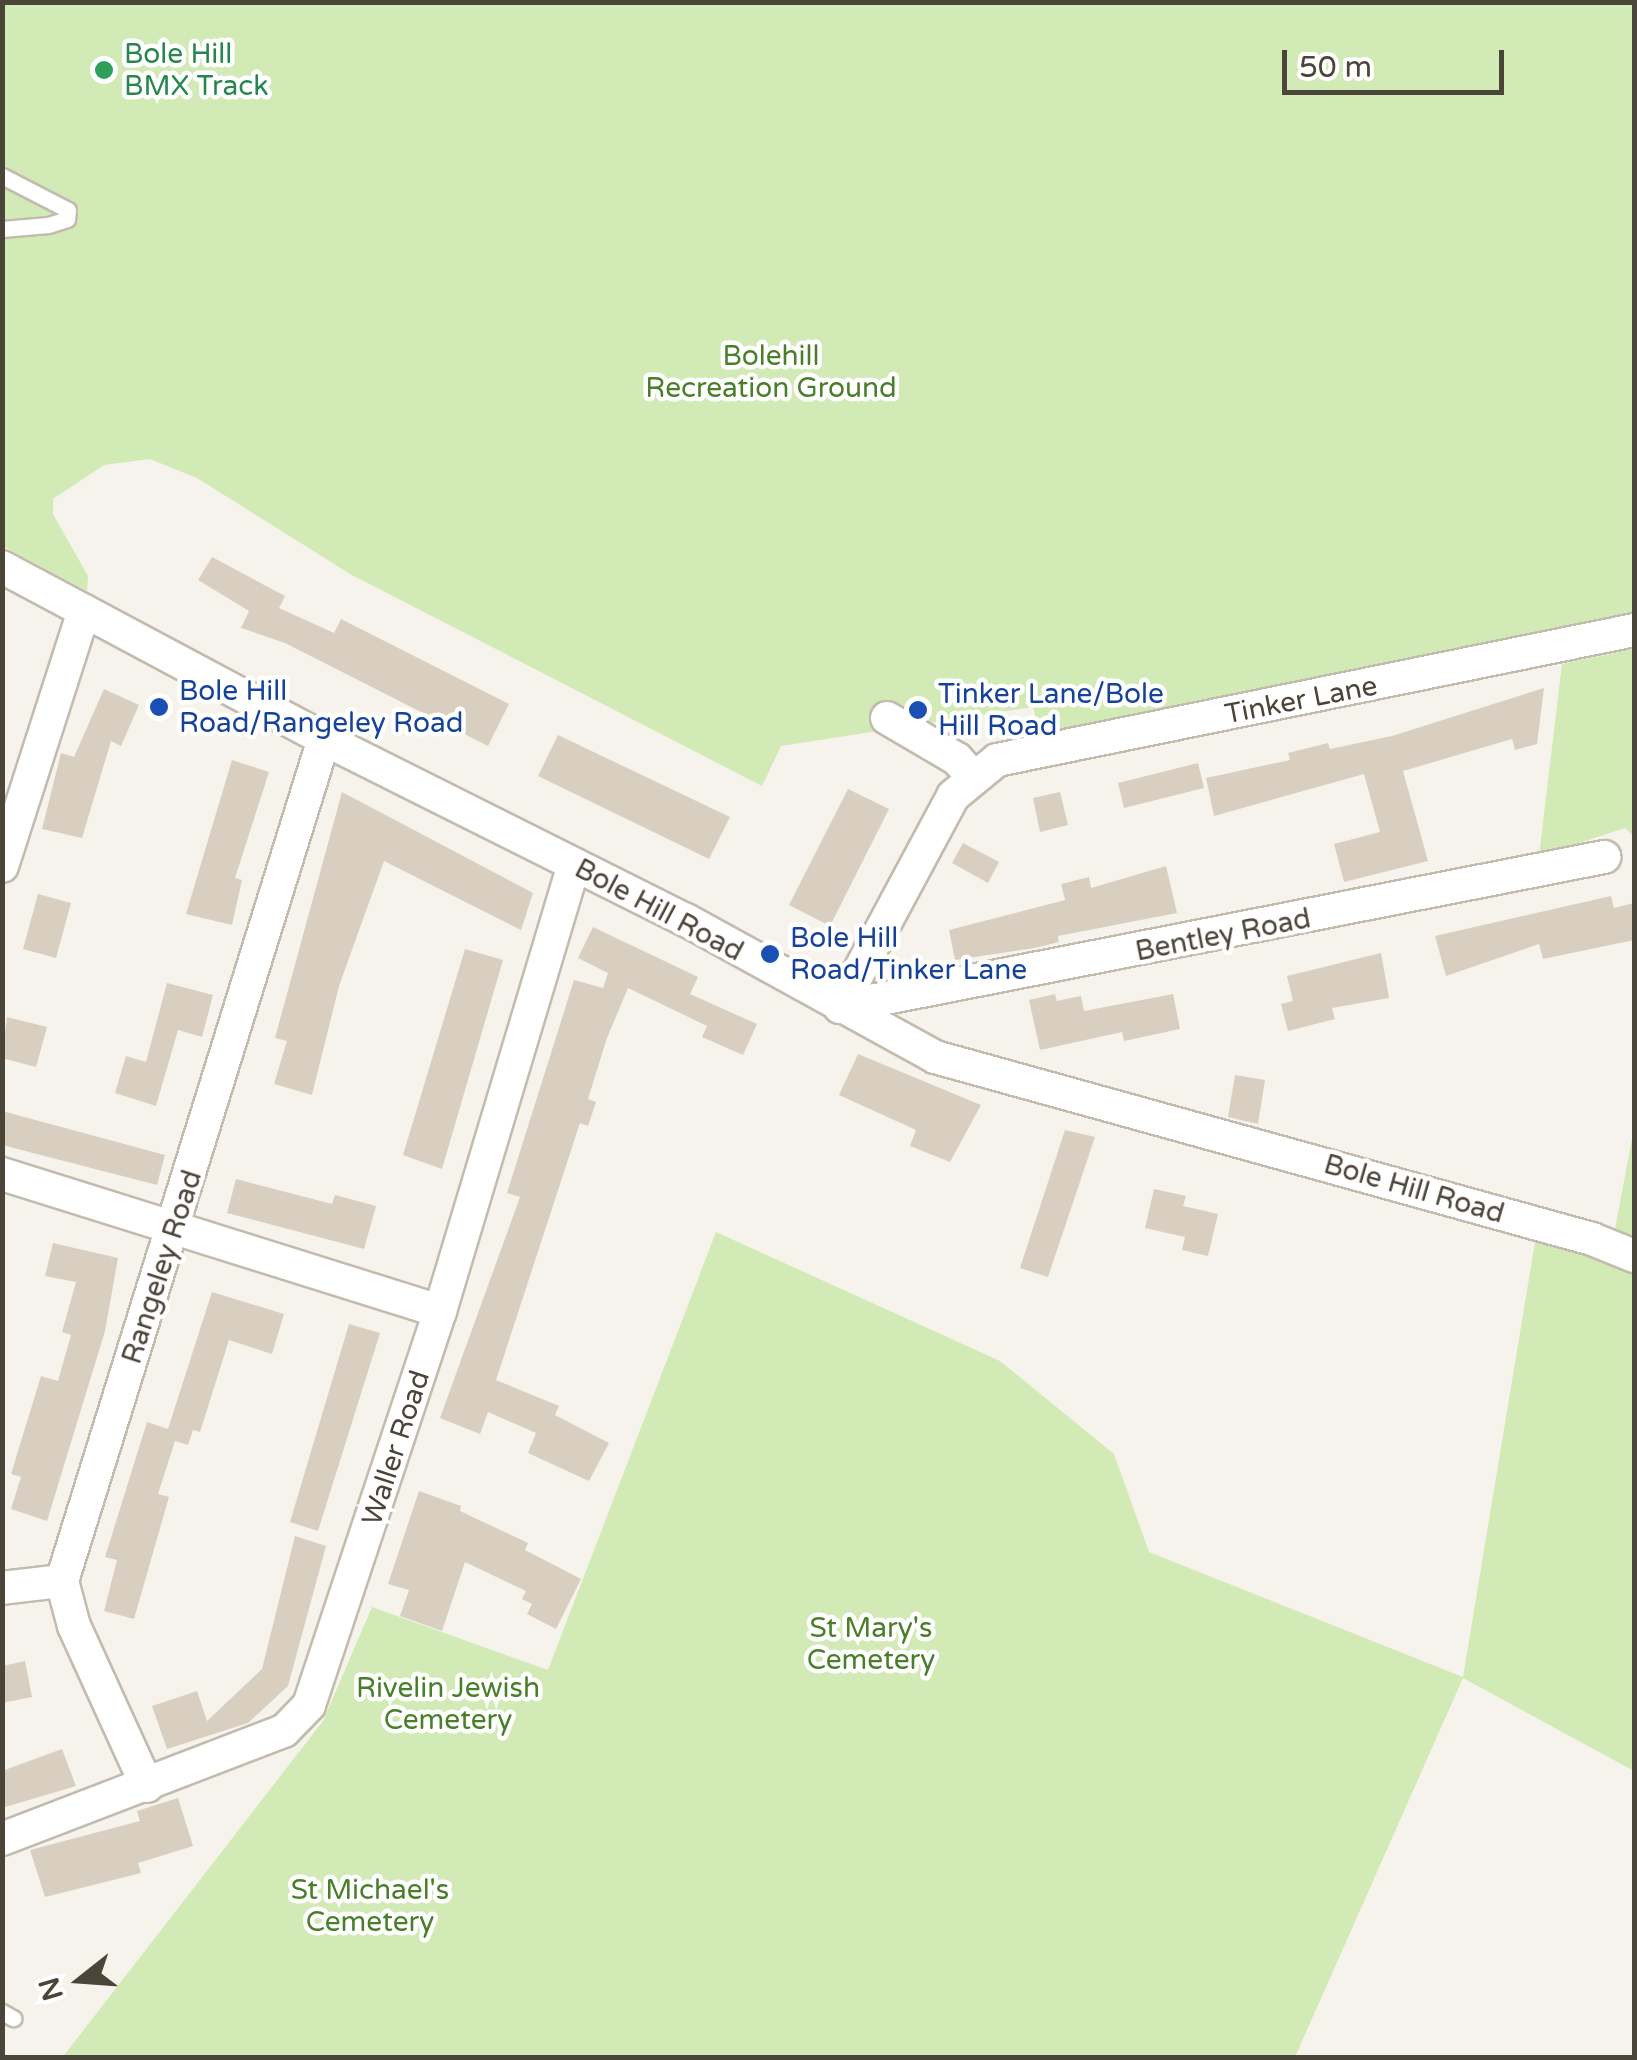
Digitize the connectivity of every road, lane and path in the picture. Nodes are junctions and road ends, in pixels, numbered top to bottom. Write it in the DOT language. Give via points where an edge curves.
graph roads {
  1 [pos="2,176"];
  2 [pos="2,229"];
  3 [pos="2,566"];
  4 [pos="84,611"];
  5 [pos="1634,630"];
  6 [pos="887,718"];
  7 [pos="324,739"];
  8 [pos="971,775"];
  9 [pos="1604,856"];
  10 [pos="574,865"];
  11 [pos="2,866"];
  12 [pos="840,1007"];
  13 [pos="2,1174"];
  14 [pos="176,1227"];
  15 [pos="1634,1256"];
  16 [pos="440,1311"];
  17 [pos="62,1581"];
  18 [pos="2,1588"];
  19 [pos="147,1786"];
  20 [pos="2,1839"];
  1 -- 2 [label="lane" via="68,210 67,219 48,225"];
  3 -- 4 [label="street, Bole Hill Road"];
  4 -- 7 [label="street, Bole Hill Road"];
  4 -- 11 [label="street"];
  5 -- 8 [label="street, Tinker Lane" via="1040,748"];
  6 -- 8 [label="street"];
  7 -- 10 [label="street, Bole Hill Road"];
  7 -- 14 [label="street, Rangeley Road"];
  8 -- 12 [label="street" via="935,826"];
  9 -- 12 [label="street, Bentley Road"];
  10 -- 12 [label="street, Bole Hill Road"];
  10 -- 16 [label="street, Waller Road"];
  12 -- 15 [label="street, Bole Hill Road" via="968,1070 1592,1238"];
  13 -- 14 [label="street"];
  14 -- 16 [label="street"];
  14 -- 17 [label="street, Rangeley Road"];
  16 -- 19 [label="street, Waller Road" via="309,1704 284,1731"];
  17 -- 18 [label="street"];
  17 -- 19 [label="street" via="74,1626"];
  19 -- 20 [label="street, Waller Road"];
}
